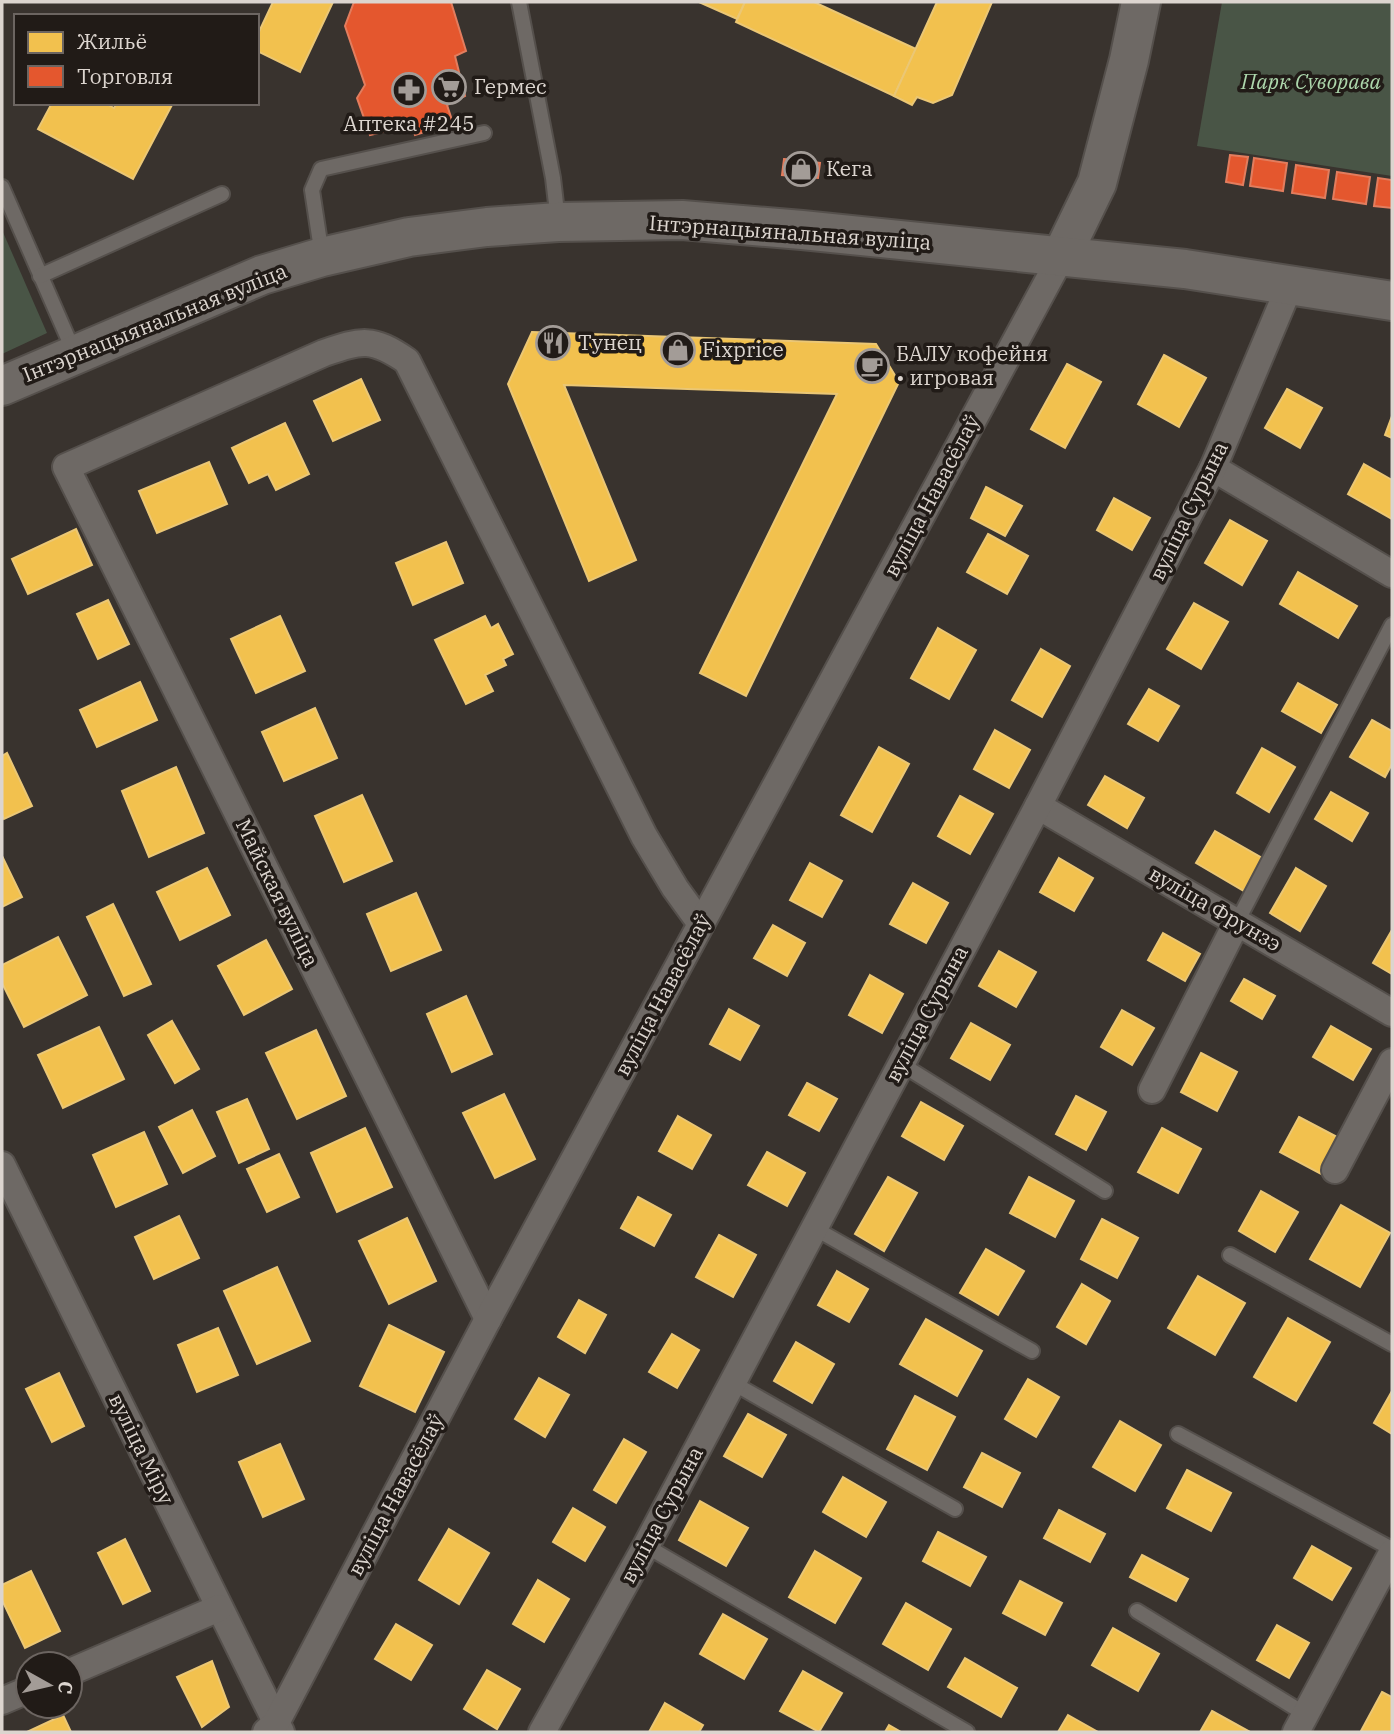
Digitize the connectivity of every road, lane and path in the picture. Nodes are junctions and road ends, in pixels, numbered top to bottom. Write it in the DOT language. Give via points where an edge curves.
graph roads {
  1 [pos="519,2"];
  2 [pos="1141,2"];
  3 [pos="484,134"];
  4 [pos="2,187"];
  5 [pos="222,194"];
  6 [pos="558,222"];
  7 [pos="322,257"];
  8 [pos="1061,257"];
  9 [pos="40,276"];
  10 [pos="1290,285"];
  11 [pos="1392,300"];
  12 [pos="75,354"];
  13 [pos="2,386"];
  14 [pos="1213,468"];
  15 [pos="1392,574"];
  16 [pos="1392,625"];
  17 [pos="1038,806"];
  18 [pos="1237,922"];
  19 [pos="701,924"];
  20 [pos="1392,1013"];
  21 [pos="1392,1062"];
  22 [pos="901,1064"];
  23 [pos="1152,1090"];
  24 [pos="2,1165"];
  25 [pos="1335,1170"];
  26 [pos="1105,1191"];
  27 [pos="9,1200"];
  28 [pos="814,1228"];
  29 [pos="1230,1255"];
  30 [pos="488,1319"];
  31 [pos="1392,1344"];
  32 [pos="1032,1351"];
  33 [pos="733,1383"];
  34 [pos="1178,1434"];
  35 [pos="955,1509"];
  36 [pos="646,1546"];
  37 [pos="1392,1551"];
  38 [pos="219,1608"];
  39 [pos="1137,1611"];
  40 [pos="84,1666"];
  41 [pos="1301,1723"];
  42 [pos="274,1729"];
  43 [pos="543,1732"];
  44 [pos="967,1732"];
  1 -- 6 [label="lane"];
  2 -- 8 [label="main road" via="1097,184"];
  3 -- 7 [label="lane" via="321,169 312,190"];
  4 -- 9 [label="lane"];
  5 -- 9 [label="lane"];
  6 -- 7 [label="main road, Інтэрнацыянальная вуліца" via="409,237"];
  6 -- 8 [label="main road, Інтэрнацыянальная вуліца" via="682,220"];
  7 -- 12 [label="main road, Інтэрнацыянальная вуліца" via="262,275"];
  8 -- 10 [label="main road, Інтэрнацыянальная вуліца"];
  8 -- 19 [label="street, вуліца Навасёлаў"];
  9 -- 12 [label="lane"];
  10 -- 11 [label="main road, Інтэрнацыянальная вуліца"];
  10 -- 14 [label="street, вуліца Сурына"];
  12 -- 13 [label="main road, Інтэрнацыянальная вуліца"];
  14 -- 15 [label="street"];
  14 -- 17 [label="street, вуліца Сурына"];
  16 -- 18 [label="lane"];
  17 -- 18 [label="street, вуліца Фрунзэ"];
  17 -- 22 [label="street, вуліца Сурына"];
  18 -- 20 [label="street, вуліца Фрунзэ"];
  18 -- 23 [label="street"];
  19 -- 30 [label="street, вуліца Навасёлаў"];
  19 -- 30 [label="street, Майская вуліца" via="644,836 407,360 386,346 356,342 66,467"];
  21 -- 25 [label="street"];
  22 -- 26 [label="lane"];
  22 -- 28 [label="street, вуліца Сурына"];
  24 -- 27 [label="street, вуліца Міру"];
  27 -- 38 [label="street, вуліца Міру"];
  28 -- 32 [label="lane"];
  28 -- 33 [label="street, вуліца Сурына"];
  29 -- 31 [label="lane"];
  30 -- 42 [label="street, вуліца Навасёлаў"];
  33 -- 35 [label="lane"];
  33 -- 36 [label="street, вуліца Сурына"];
  34 -- 37 [label="lane"];
  36 -- 43 [label="street, вуліца Сурына"];
  36 -- 44 [label="lane"];
  37 -- 41 [label="street"];
  38 -- 40 [label="street"];
  38 -- 42 [label="street, вуліца Міру"];
  39 -- 41 [label="lane"];
}
